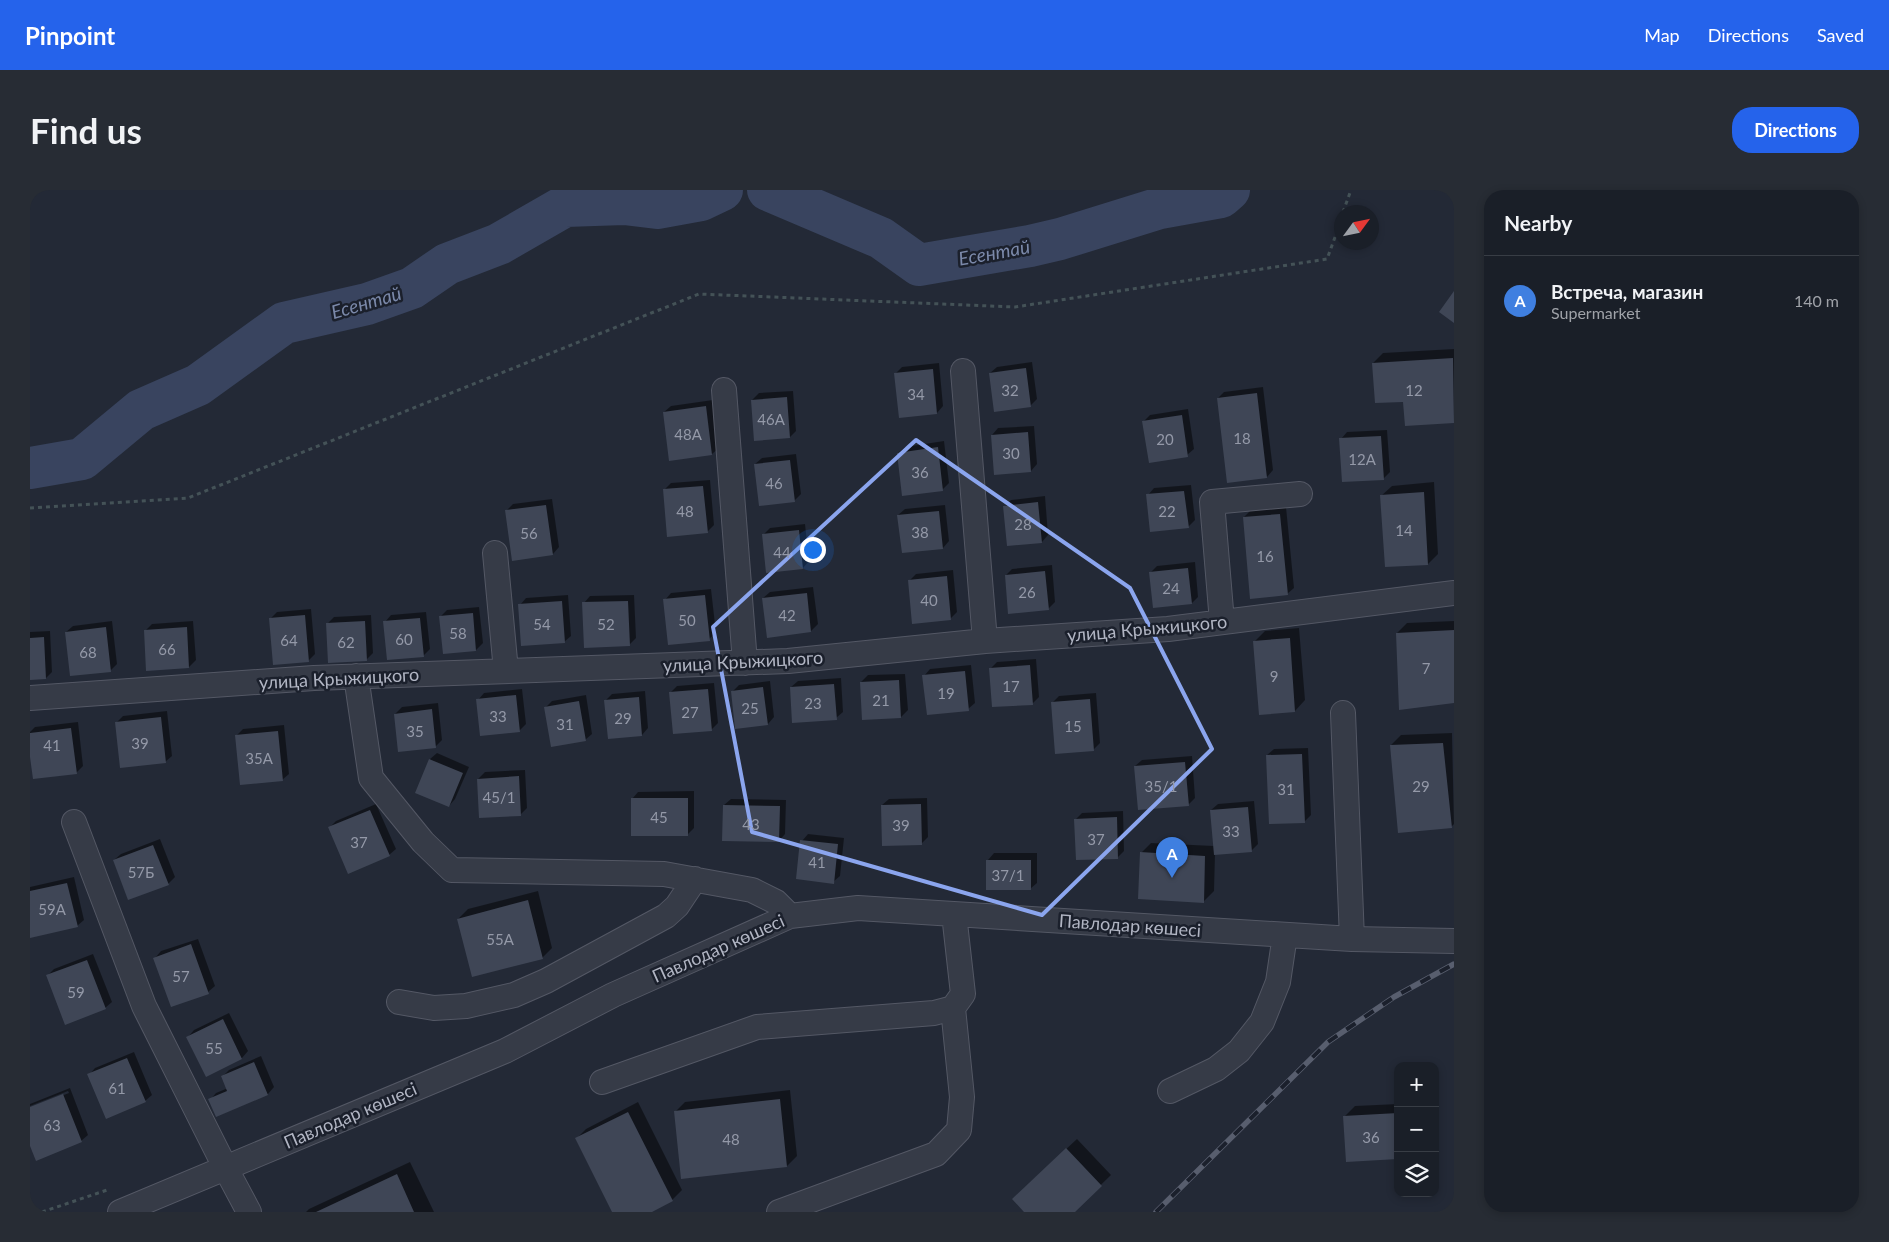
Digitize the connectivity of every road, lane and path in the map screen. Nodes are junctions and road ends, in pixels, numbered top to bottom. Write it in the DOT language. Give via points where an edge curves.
graph roads {
  1 [pos="1351,190"];
  2 [pos="1346,205"];
  3 [pos="1334,240"];
  4 [pos="963,371"];
  5 [pos="724,390"];
  6 [pos="1300,494"];
  7 [pos="30,508"];
  8 [pos="495,553"];
  9 [pos="1454,593"];
  10 [pos="1222,622"];
  11 [pos="985,641"];
  12 [pos="745,663"];
  13 [pos="506,671"];
  14 [pos="356,676"];
  15 [pos="30,698"];
  16 [pos="1343,713"];
  17 [pos="74,822"];
  18 [pos="695,880"];
  19 [pos="954,914"];
  20 [pos="790,916"];
  21 [pos="1285,935"];
  22 [pos="1352,939"];
  23 [pos="1454,941"];
  24 [pos="399,1002"];
  25 [pos="953,1008"];
  26 [pos="602,1082"];
  27 [pos="1170,1091"];
  28 [pos="224,1167"];
  29 [pos="120,1212"];
  30 [pos="249,1212"];
  31 [pos="779,1212"];
  1 -- 2 [label="path"];
  3 -- 7 [label="path" via="1327,259 1015,307 699,294 188,498"];
  4 -- 11 [label="street"];
  5 -- 12 [label="street"];
  6 -- 10 [label="street" via="1212,502"];
  8 -- 13 [label="street"];
  9 -- 10 [label="street, улица Крыжицкого"];
  10 -- 11 [label="street, улица Крыжицкого" via="1168,629"];
  11 -- 12 [label="street, улица Крыжицкого"];
  12 -- 13 [label="street, улица Крыжицкого"];
  13 -- 14 [label="street, улица Крыжицкого"];
  14 -- 15 [label="street, улица Крыжицкого"];
  14 -- 18 [label="street" via="371,778 423,842 452,870 664,874"];
  16 -- 22 [label="street"];
  17 -- 28 [label="street" via="144,1006"];
  18 -- 20 [label="street" via="752,890 776,902"];
  18 -- 24 [label="street" via="666,916 514,995 466,1006 434,1008"];
  19 -- 20 [label="street, Павлодар көшесі" via="858,908"];
  19 -- 21 [label="street, Павлодар көшесі"];
  19 -- 25 [label="street" via="963,994"];
  20 -- 28 [label="street, Павлодар көшесі" via="612,995 505,1051"];
  21 -- 22 [label="street, Павлодар көшесі"];
  21 -- 27 [label="street" via="1278,982 1262,1022 1239,1051 1216,1069"];
  22 -- 23 [label="street, Павлодар көшесі"];
  25 -- 26 [label="street" via="934,1013 757,1028"];
  25 -- 31 [label="street" via="962,1097 959,1130 936,1154"];
  28 -- 29 [label="street, Павлодар көшесі"];
  28 -- 30 [label="street"];
}
